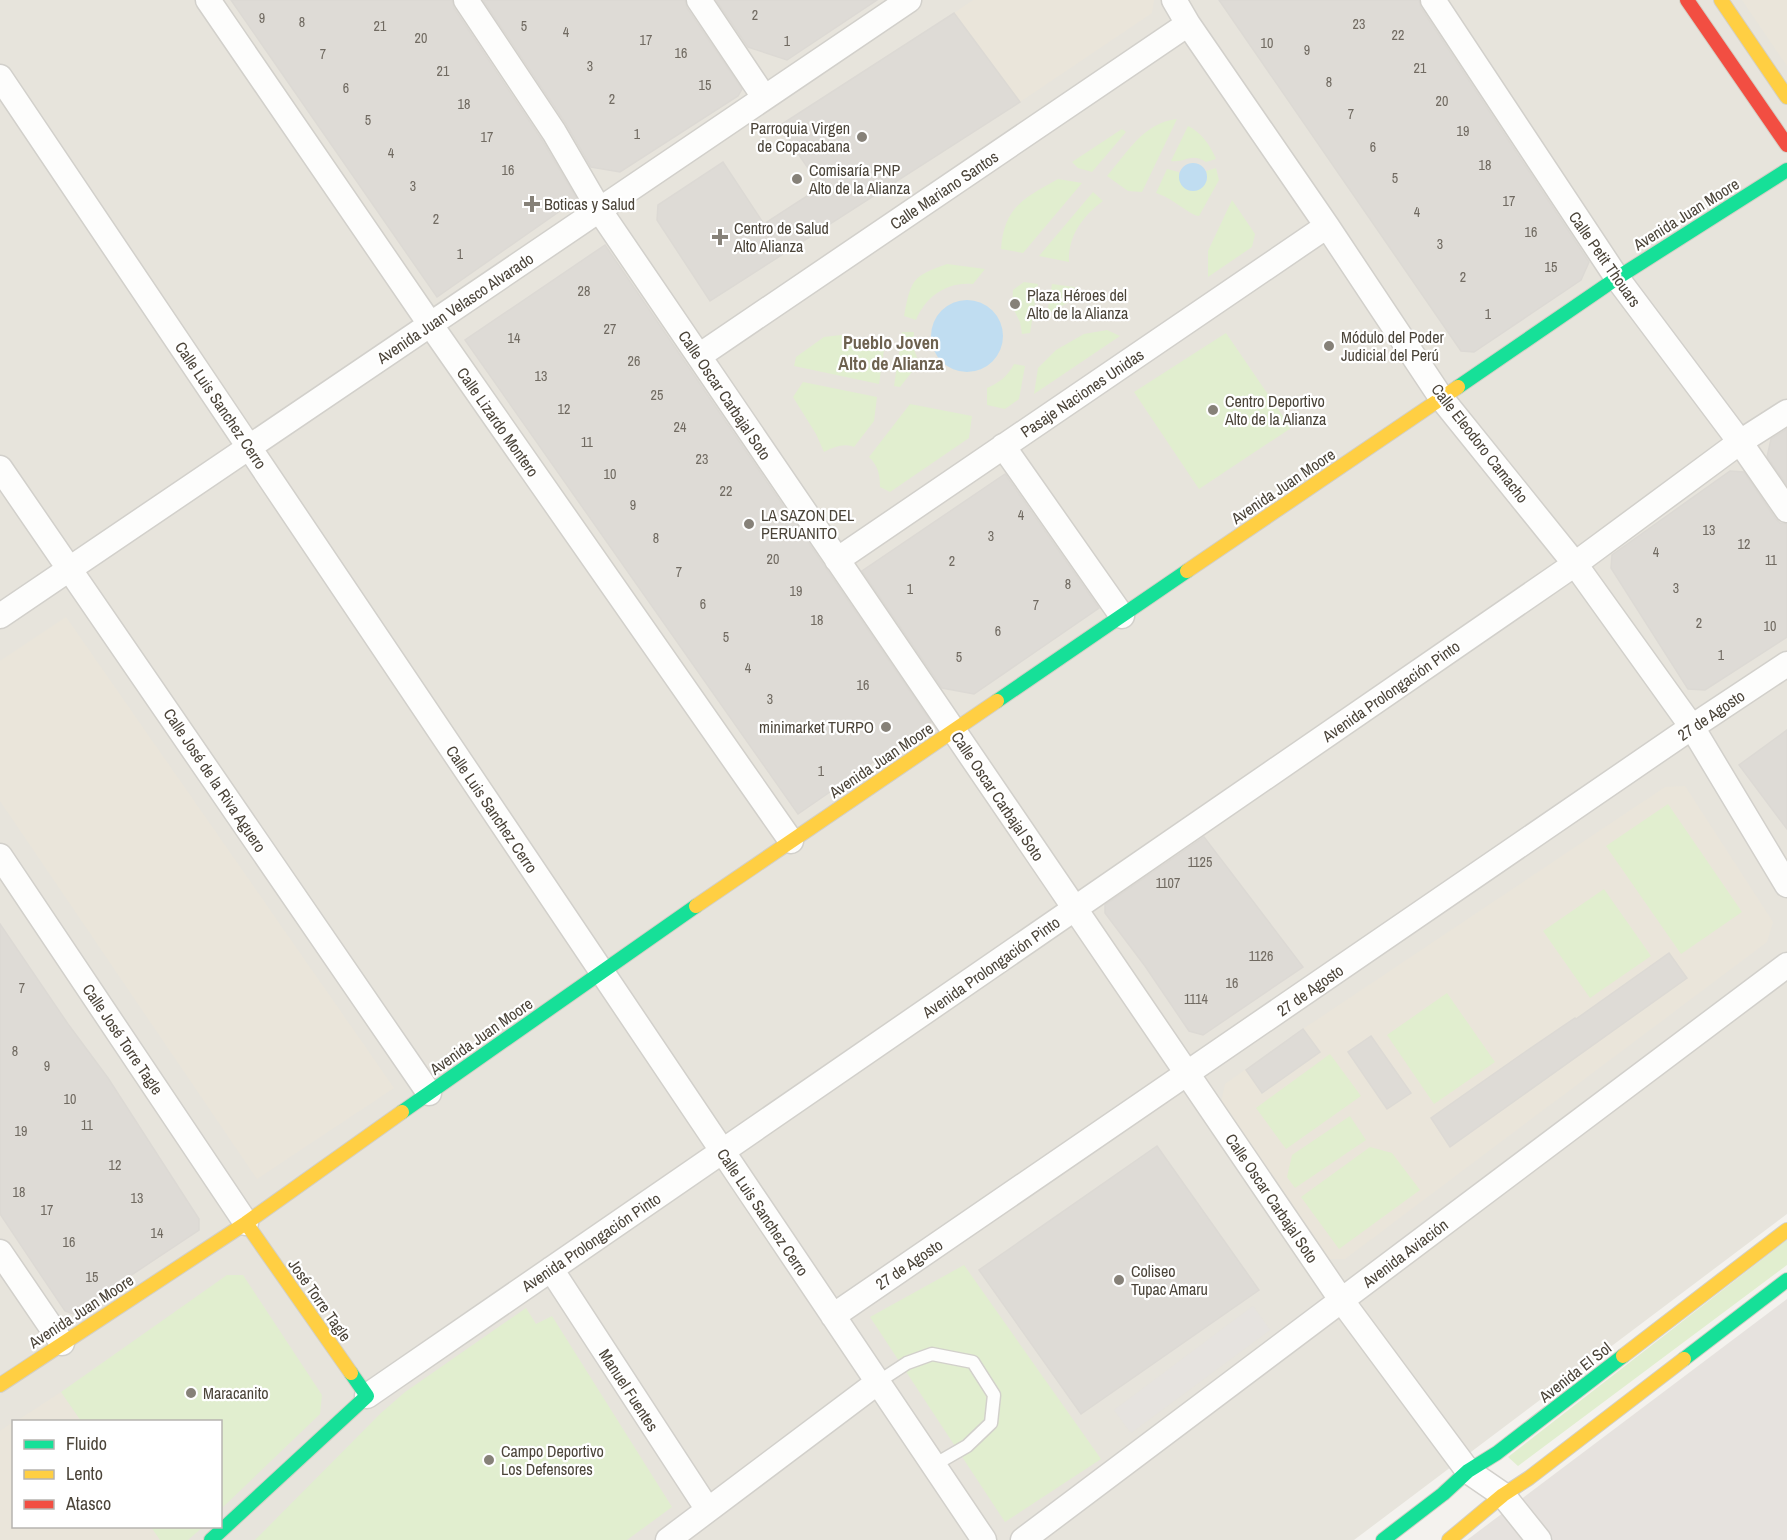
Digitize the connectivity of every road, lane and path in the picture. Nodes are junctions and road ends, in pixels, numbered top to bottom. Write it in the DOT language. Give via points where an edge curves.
graph roads {
  1 [pos="208,0"];
  2 [pos="466,0"];
  3 [pos="699,0"];
  4 [pos="909,0"];
  5 [pos="1174,0"];
  6 [pos="1433,0"];
  7 [pos="1687,0"];
  8 [pos="1721,0"];
  9 [pos="1188,24"];
  10 [pos="0,77"];
  11 [pos="1787,96"];
  12 [pos="764,97"];
  13 [pos="1787,145"];
  14 [pos="1787,170"];
  15 [pos="600,211"];
  16 [pos="1327,226"];
  17 [pos="1617,278"];
  18 [pos="430,324"];
  19 [pos="699,356"];
  20 [pos="1442,399"];
  21 [pos="1787,412"];
  22 [pos="1740,442"];
  23 [pos="1003,446"];
  24 [pos="249,447"];
  25 [pos="0,468"];
  26 [pos="1787,510"];
  27 [pos="837,560"];
  28 [pos="1575,564"];
  29 [pos="70,568"];
  30 [pos="0,616"];
  31 [pos="1122,616"];
  32 [pos="1787,664"];
  33 [pos="1692,727"];
  34 [pos="954,730"];
  35 [pos="791,841"];
  36 [pos="0,856"];
  37 [pos="1787,885"];
  38 [pos="1075,909"];
  39 [pos="1787,965"];
  40 [pos="601,971"];
  41 [pos="1187,1074"];
  42 [pos="429,1093"];
  43 [pos="723,1151"];
  44 [pos="246,1222"];
  45 [pos="1787,1230"];
  46 [pos="0,1252"];
  47 [pos="551,1269"];
  48 [pos="1787,1280"];
  49 [pos="1342,1301"];
  50 [pos="833,1316"];
  51 [pos="62,1343"];
  52 [pos="878,1382"];
  53 [pos="0,1385"];
  54 [pos="367,1396"];
  55 [pos="934,1465"];
  56 [pos="1468,1471"];
  57 [pos="1503,1495"];
  58 [pos="708,1510"];
  59 [pos="211,1540"];
  60 [pos="668,1540"];
  61 [pos="984,1540"];
  62 [pos="1023,1540"];
  63 [pos="1383,1540"];
  64 [pos="1449,1540"];
  65 [pos="1539,1540"];
  1 -- 18 [label="street, Calle Lizardo Montero"];
  2 -- 15 [label="street, Calle Oscar Carbajal Soto" via="554,132"];
  3 -- 12 [label="street"];
  4 -- 12 [label="street, Avenida Juan Velasco Alvarado"];
  5 -- 9 [label="street, Calle Eleodoro Camacho"];
  6 -- 17 [label="street, Calle Petit Thouars"];
  7 -- 13 [label="street"];
  8 -- 11 [label="street"];
  9 -- 16 [label="street, Calle Eleodoro Camacho"];
  9 -- 19 [label="street, Calle Mariano Santos"];
  10 -- 24 [label="street, Calle Luis Sanchez Cerro"];
  12 -- 15 [label="street, Avenida Juan Velasco Alvarado"];
  14 -- 17 [label="street, Avenida Juan Moore"];
  15 -- 18 [label="street, Avenida Juan Velasco Alvarado"];
  15 -- 19 [label="street, Calle Oscar Carbajal Soto"];
  16 -- 20 [label="street, Calle Eleodoro Camacho"];
  16 -- 23 [label="street, Pasaje Naciones Unidas"];
  17 -- 20 [label="street, Avenida Juan Moore"];
  17 -- 22 [label="street, Calle Petit Thouars"];
  18 -- 24 [label="street, Avenida Juan Velasco Alvarado"];
  18 -- 35 [label="street, Calle Lizardo Montero"];
  19 -- 27 [label="street, Calle Oscar Carbajal Soto"];
  20 -- 28 [label="street, Calle Eleodoro Camacho"];
  20 -- 31 [label="street, Avenida Juan Moore"];
  21 -- 22 [label="street, Avenida Prolongación Pinto"];
  22 -- 26 [label="street, Calle Petit Thouars"];
  22 -- 28 [label="street, Avenida Prolongación Pinto"];
  23 -- 27 [label="street, Pasaje Naciones Unidas"];
  23 -- 31 [label="street"];
  24 -- 29 [label="street, Avenida Juan Velasco Alvarado"];
  24 -- 40 [label="street, Calle Luis Sanchez Cerro"];
  25 -- 29 [label="street, Calle José de la Riva Aguero"];
  27 -- 34 [label="street, Calle Oscar Carbajal Soto"];
  28 -- 33 [label="street, Calle Eleodoro Camacho"];
  28 -- 38 [label="street, Avenida Prolongación Pinto"];
  29 -- 30 [label="street, Avenida Juan Velasco Alvarado"];
  29 -- 42 [label="street, Calle José de la Riva Aguero"];
  31 -- 34 [label="street, Avenida Juan Moore"];
  32 -- 33 [label="street, 27 de Agosto"];
  33 -- 37 [label="street, Calle Eleodoro Camacho"];
  33 -- 41 [label="street, 27 de Agosto"];
  34 -- 35 [label="street, Avenida Juan Moore"];
  34 -- 38 [label="street, Calle Oscar Carbajal Soto"];
  35 -- 40 [label="street, Avenida Juan Moore"];
  36 -- 44 [label="street, Calle José Torre Tagle"];
  38 -- 41 [label="street, Calle Oscar Carbajal Soto"];
  38 -- 43 [label="street, Avenida Prolongación Pinto"];
  39 -- 49 [label="street, Avenida Aviación"];
  40 -- 42 [label="street, Avenida Juan Moore"];
  40 -- 43 [label="street, Calle Luis Sanchez Cerro"];
  41 -- 49 [label="street, Calle Oscar Carbajal Soto"];
  41 -- 50 [label="street, 27 de Agosto"];
  42 -- 44 [label="street, Avenida Juan Moore"];
  43 -- 47 [label="street, Avenida Prolongación Pinto"];
  43 -- 50 [label="street, Calle Luis Sanchez Cerro"];
  44 -- 51 [label="street, Avenida Juan Moore"];
  44 -- 54 [label="street, José Torre Tagle"];
  45 -- 56 [label="street, Avenida El Sol" via="1497,1453"];
  46 -- 51 [label="street"];
  47 -- 54 [label="street, Avenida Prolongación Pinto"];
  47 -- 58 [label="street, Manuel Fuentes"];
  48 -- 57 [label="street"];
  49 -- 56 [label="street, Calle Oscar Carbajal Soto"];
  49 -- 62 [label="street, Avenida Aviación"];
  50 -- 52 [label="street, Calle Luis Sanchez Cerro"];
  51 -- 53 [label="street, Avenida Juan Moore"];
  52 -- 55 [label="street, Calle Luis Sanchez Cerro"];
  52 -- 55 [label="lane" via="932,1354 973,1362 994,1395 991,1423 967,1446"];
  52 -- 58 [label="street"];
  54 -- 59 [label="street, Avenida Prolongación Pinto"];
  55 -- 61 [label="street, Calle Luis Sanchez Cerro"];
  56 -- 57 [label="street, Calle Oscar Carbajal Soto"];
  56 -- 63 [label="street, Avenida El Sol"];
  57 -- 64 [label="street"];
  57 -- 65 [label="street, Calle Oscar Carbajal Soto"];
  58 -- 60 [label="street"];
}
